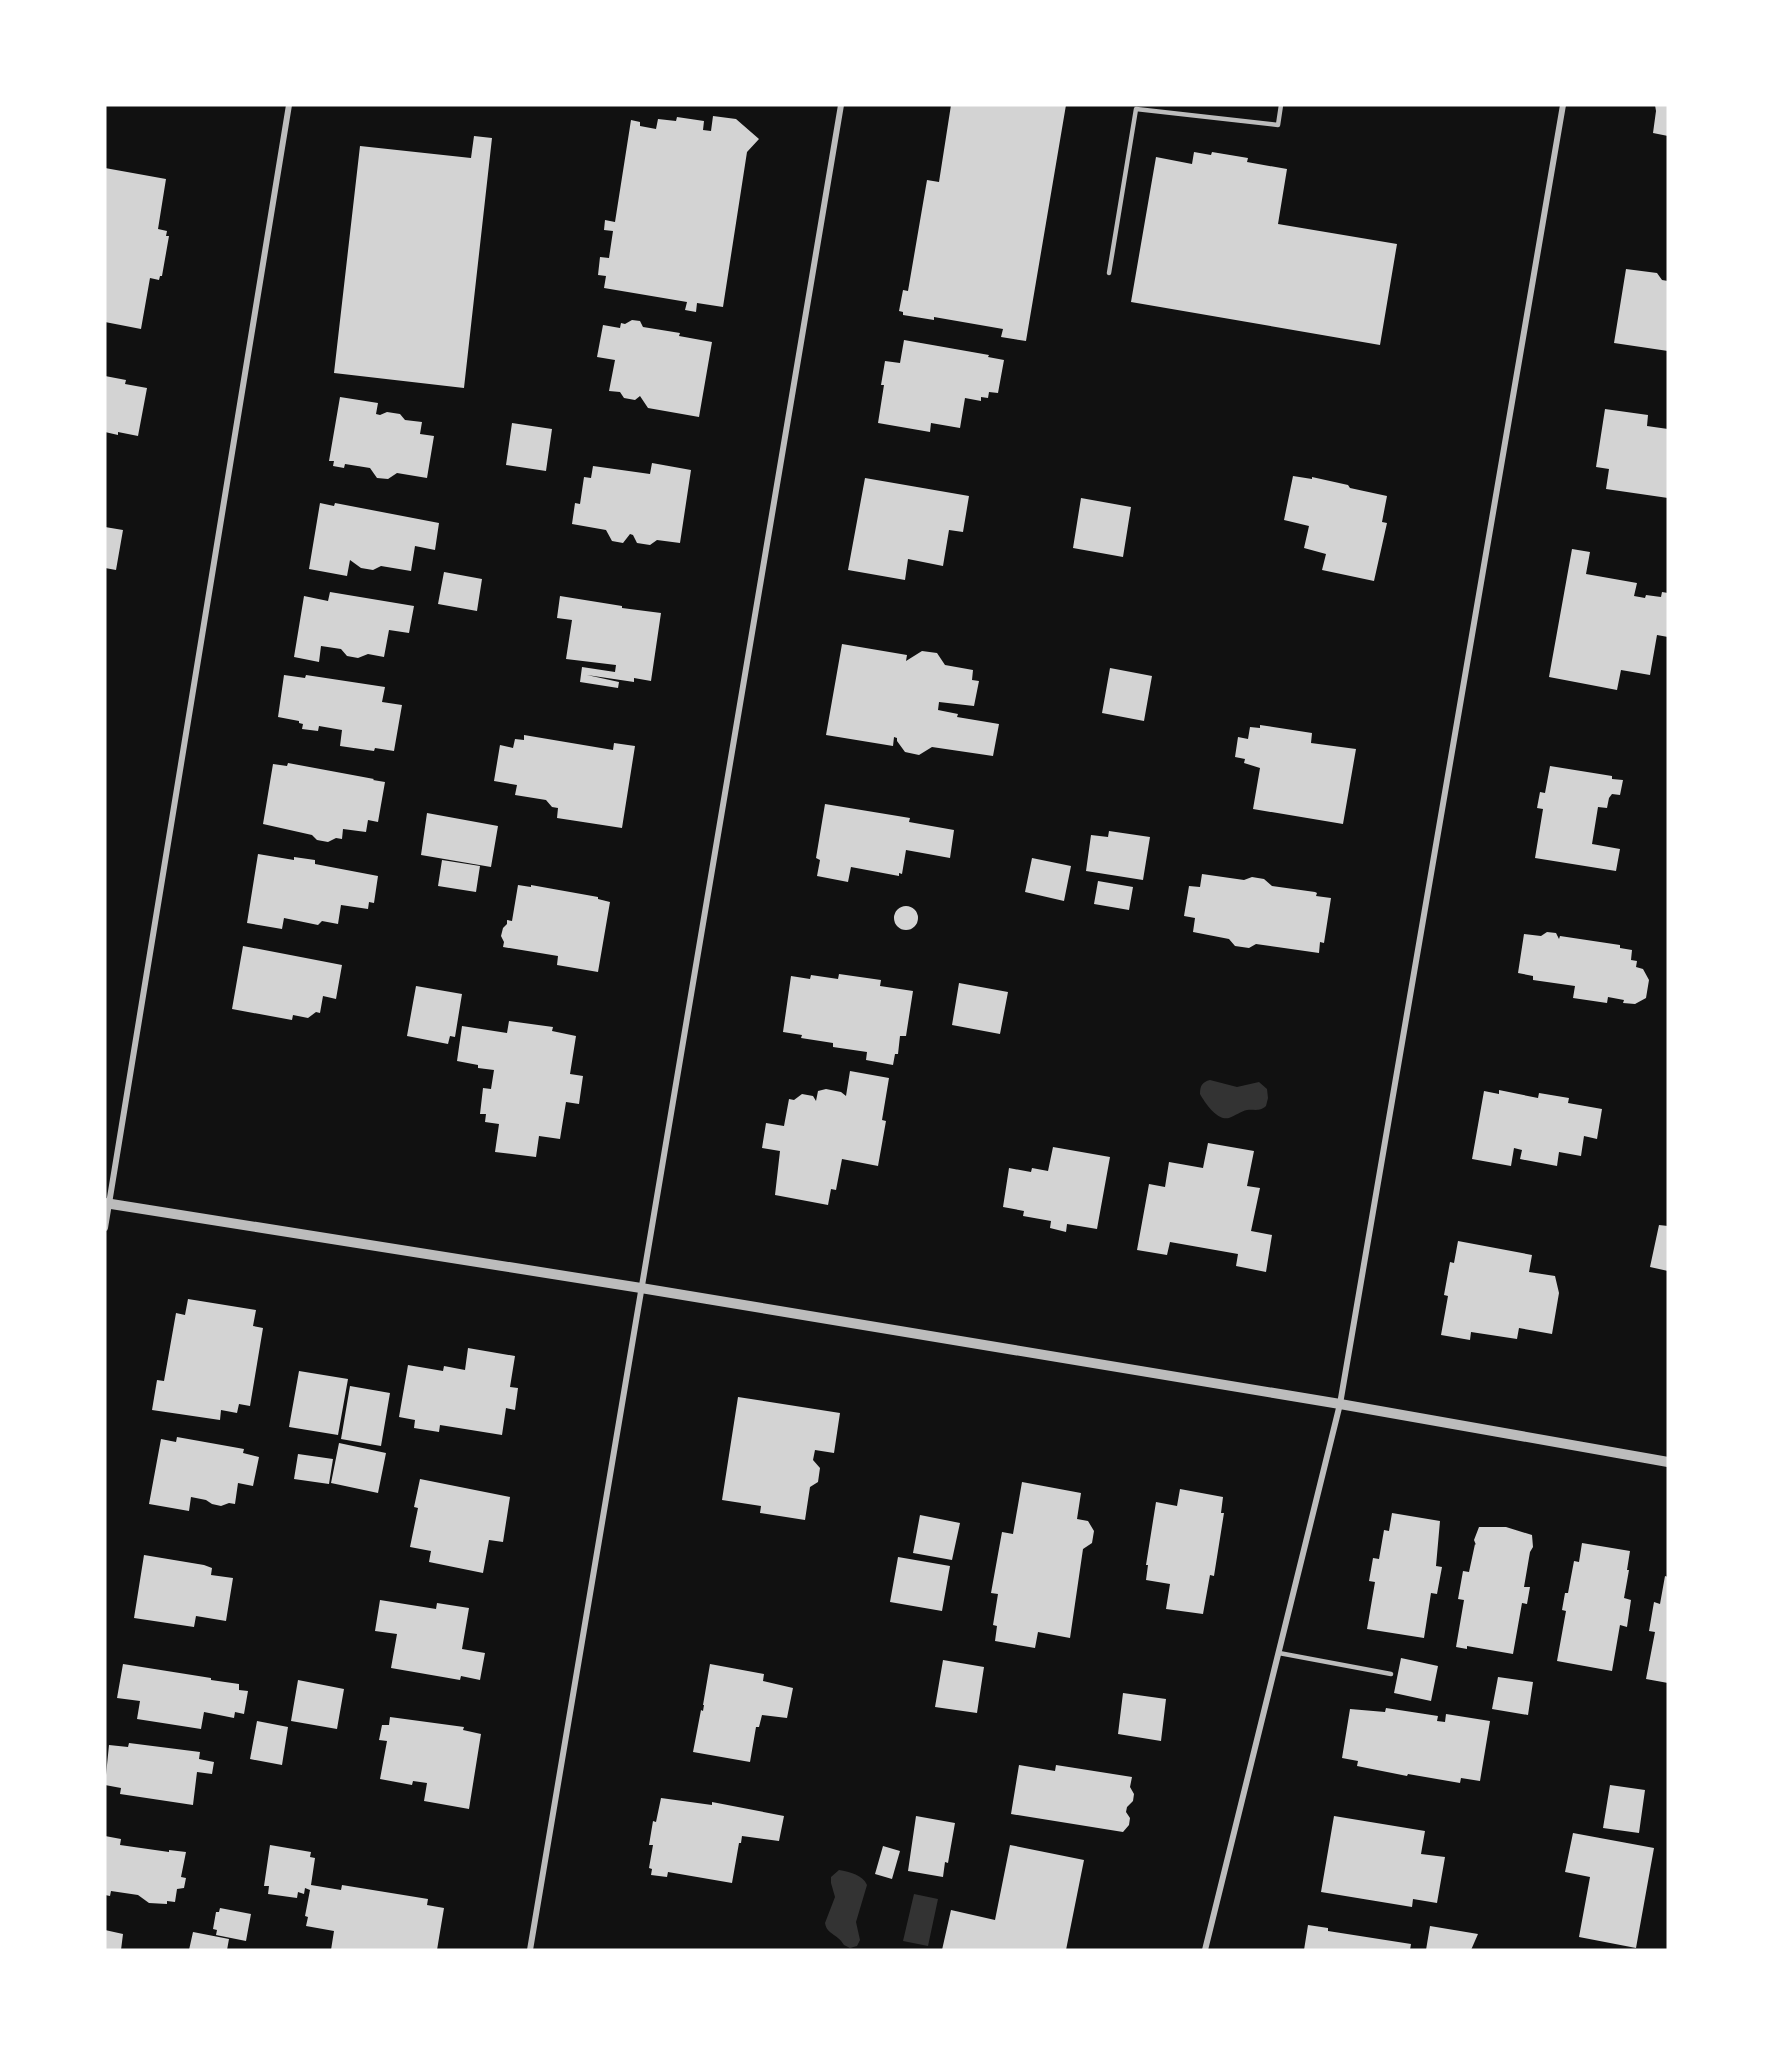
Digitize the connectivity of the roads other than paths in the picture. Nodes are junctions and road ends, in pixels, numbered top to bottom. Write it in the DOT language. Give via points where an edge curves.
graph roads {
  1 [pos="289,105"];
  2 [pos="841,105"];
  3 [pos="1281,105"];
  4 [pos="1563,105"];
  5 [pos="1109,273"];
  6 [pos="107,1204"];
  7 [pos="105,1228"];
  8 [pos="641,1288"];
  9 [pos="1340,1404"];
  10 [pos="1668,1462"];
  11 [pos="1279,1653"];
  12 [pos="1391,1674"];
  13 [pos="530,1950"];
  14 [pos="1205,1950"];
  1 -- 6 [label="street"];
  2 -- 8 [label="street"];
  3 -- 5 [label="lane" via="1278,125 1136,110"];
  4 -- 9 [label="street"];
  6 -- 7 [label="street"];
  6 -- 8 [label="street"];
  8 -- 9 [label="street"];
  8 -- 13 [label="street"];
  9 -- 10 [label="street"];
  9 -- 11 [label="street"];
  11 -- 12 [label="lane"];
  11 -- 14 [label="street"];
}
